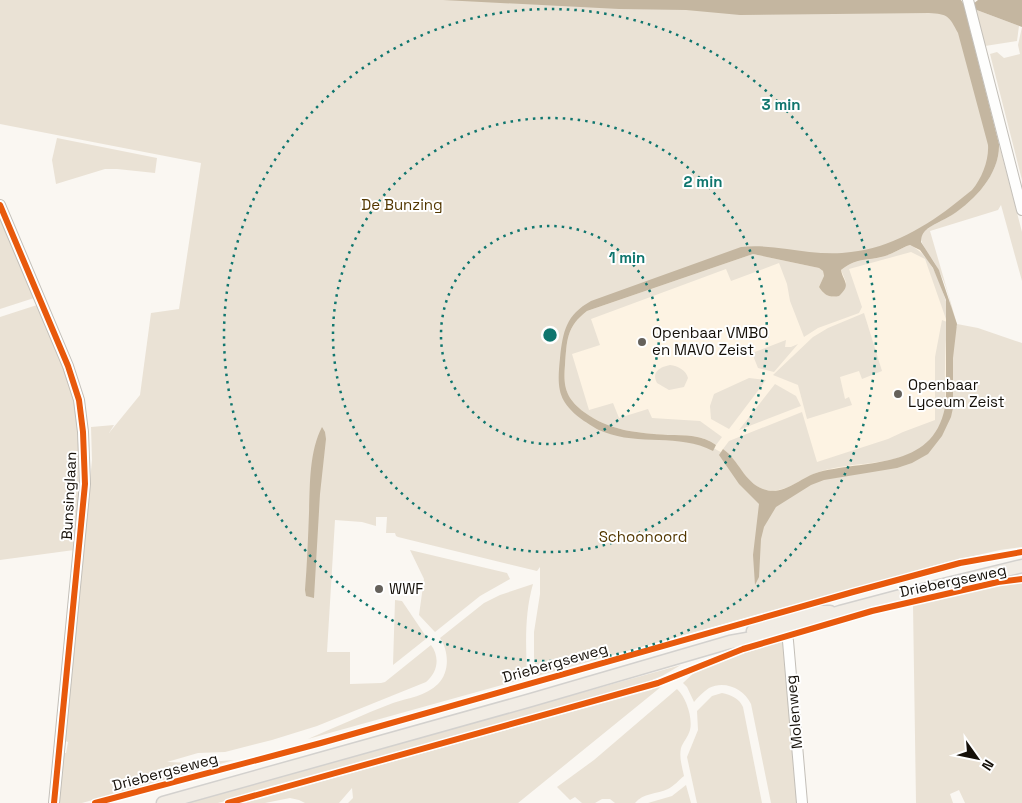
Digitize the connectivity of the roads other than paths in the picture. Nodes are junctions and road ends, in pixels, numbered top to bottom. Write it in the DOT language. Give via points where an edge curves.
graph roads {
  1 [pos="968,0"];
  2 [pos="0,205"];
  3 [pos="1022,210"];
  4 [pos="1022,566"];
  5 [pos="785,626"];
  6 [pos="54,803"];
  7 [pos="162,803"];
  8 [pos="802,803"];
  1 -- 3 [label="street"];
  2 -- 6 [label="street, Bunsinglaan" via="68,366 79,400 83,432 85,484"];
  4 -- 5 [label="main road, Driebergseweg" via="840,612 816,612"];
  5 -- 7 [label="main road, Driebergseweg" via="750,632 730,642 531,700"];
  5 -- 8 [label="street, Molenweg"];
}
